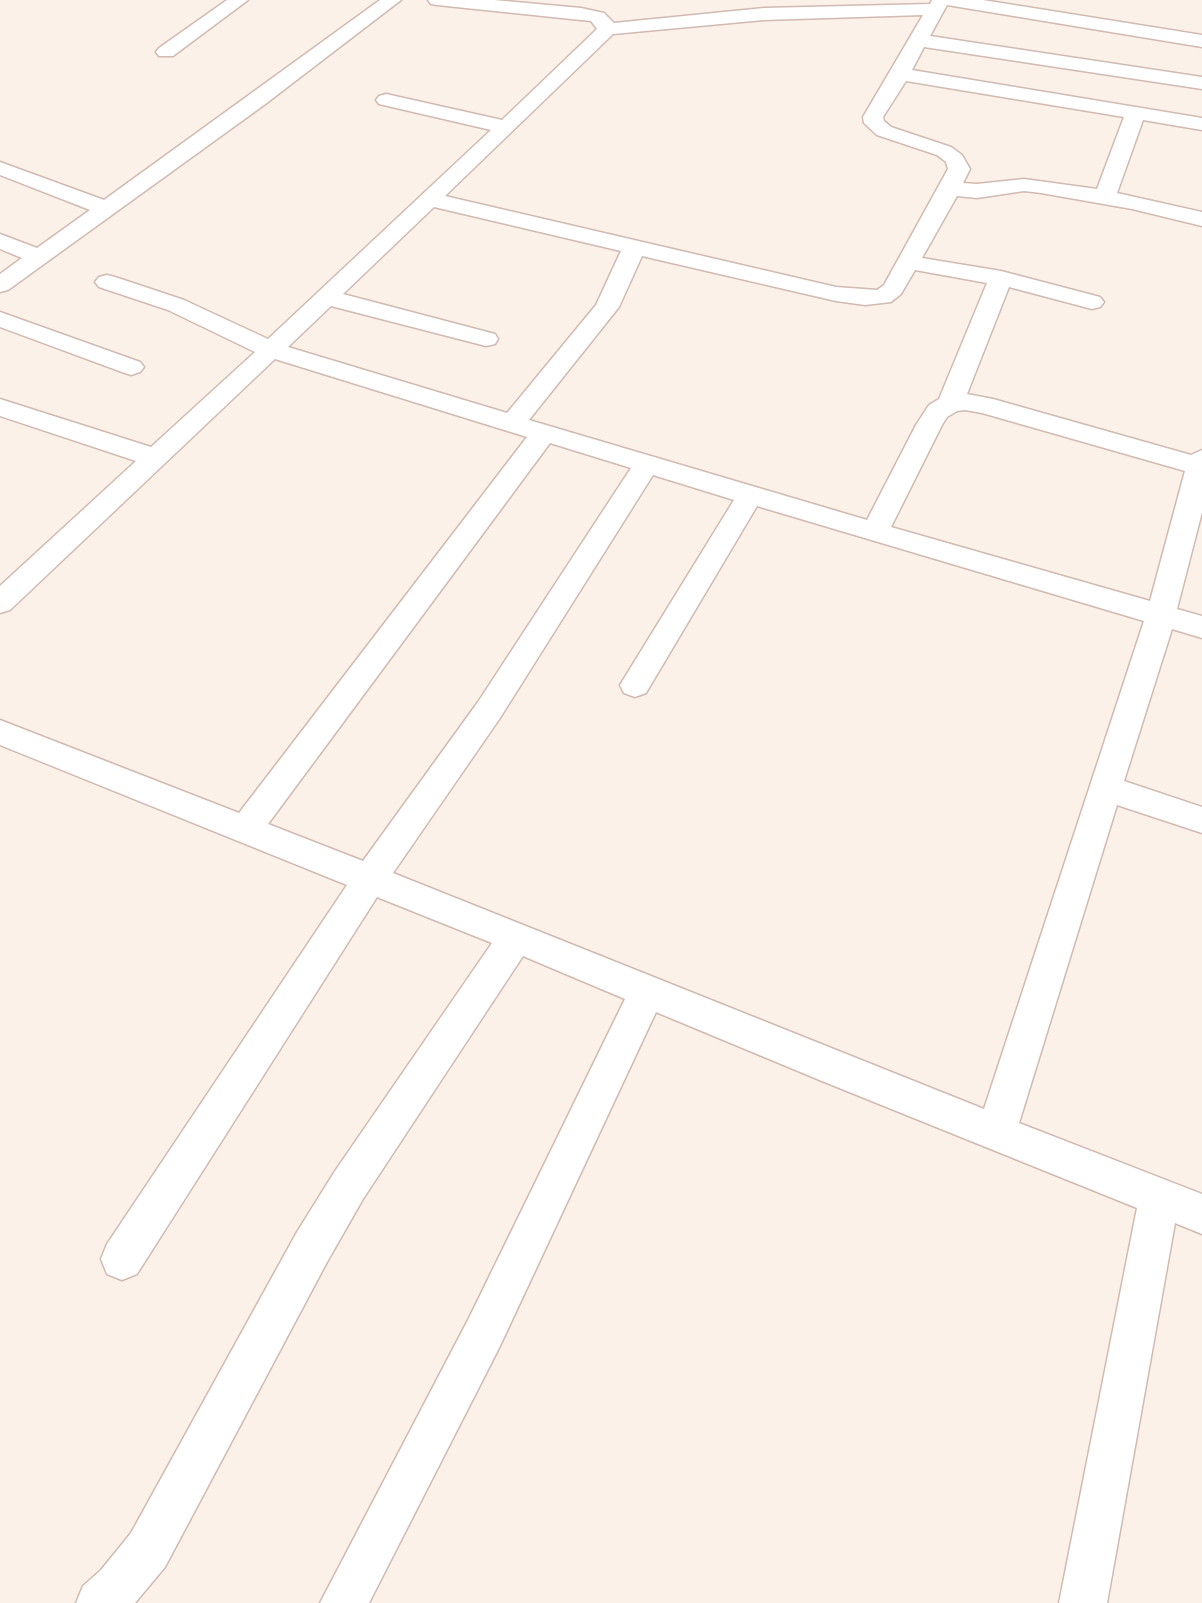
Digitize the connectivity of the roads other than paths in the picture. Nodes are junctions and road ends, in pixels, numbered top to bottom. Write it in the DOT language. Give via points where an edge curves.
graph roads {
  1 [pos="239,0"];
  2 [pos="392,0"];
  3 [pos="450,1"];
  4 [pos="942,3"];
  5 [pos="606,29"];
  6 [pos="918,40"];
  7 [pos="1202,41"];
  8 [pos="166,52"];
  9 [pos="900,74"];
  10 [pos="1202,83"];
  11 [pos="386,100"];
  12 [pos="1136,113"];
  13 [pos="1202,124"];
  14 [pos="505,127"];
  15 [pos="0,168"];
  16 [pos="950,189"];
  17 [pos="1105,197"];
  18 [pos="428,199"];
  19 [pos="106,209"];
  20 [pos="1202,219"];
  21 [pos="0,241"];
  22 [pos="634,247"];
  23 [pos="39,257"];
  24 [pos="908,262"];
  25 [pos="1001,278"];
  26 [pos="106,282"];
  27 [pos="0,285"];
  28 [pos="326,297"];
  29 [pos="1092,302"];
  30 [pos="0,319"];
  31 [pos="486,339"];
  32 [pos="272,350"];
  33 [pos="131,367"];
  34 [pos="951,404"];
  35 [pos="0,407"];
  36 [pos="513,423"];
  37 [pos="544,433"];
  38 [pos="155,458"];
  39 [pos="1201,463"];
  40 [pos="646,464"];
  41 [pos="750,495"];
  42 [pos="875,531"];
  43 [pos="0,603"];
  44 [pos="1161,615"];
  45 [pos="1202,627"];
  46 [pos="635,685"];
  47 [pos="0,732"];
  48 [pos="1106,788"];
  49 [pos="1202,820"];
  50 [pos="246,829"];
  51 [pos="370,878"];
  52 [pos="516,937"];
  53 [pos="646,991"];
  54 [pos="996,1132"];
  55 [pos="1159,1197"];
  56 [pos="1202,1214"];
  57 [pos="122,1259"];
  58 [pos="100,1603"];
  59 [pos="345,1603"];
  60 [pos="1083,1603"];
  1 -- 8 [label="street"];
  2 -- 19 [label="street"];
  3 -- 5 [label="street" via="581,14 597,17"];
  4 -- 5 [label="street"];
  4 -- 6 [label="street"];
  4 -- 7 [label="street"];
  5 -- 14 [label="street"];
  6 -- 9 [label="street"];
  6 -- 10 [label="street"];
  9 -- 12 [label="street"];
  9 -- 16 [label="street" via="875,112 874,123 884,131 944,151 956,159 959,169"];
  11 -- 14 [label="street"];
  12 -- 13 [label="street"];
  12 -- 17 [label="street"];
  14 -- 18 [label="street"];
  15 -- 19 [label="street"];
  16 -- 17 [label="street" via="978,191 1024,185"];
  16 -- 24 [label="street"];
  17 -- 20 [label="street"];
  18 -- 22 [label="street"];
  18 -- 28 [label="street"];
  19 -- 23 [label="street"];
  21 -- 23 [label="street"];
  22 -- 24 [label="street" via="864,298 882,297 893,289"];
  22 -- 36 [label="street" via="607,307"];
  23 -- 27 [label="street"];
  24 -- 25 [label="street"];
  25 -- 29 [label="street"];
  25 -- 34 [label="street"];
  26 -- 32 [label="street" via="176,305"];
  28 -- 31 [label="street"];
  28 -- 32 [label="street"];
  30 -- 33 [label="street"];
  32 -- 36 [label="street"];
  32 -- 38 [label="street"];
  34 -- 39 [label="street" via="984,405"];
  34 -- 42 [label="street" via="938,411 929,425"];
  35 -- 38 [label="street"];
  36 -- 37 [label="street"];
  37 -- 40 [label="street"];
  37 -- 50 [label="street"];
  38 -- 43 [label="street"];
  39 -- 44 [label="street"];
  40 -- 41 [label="street"];
  40 -- 51 [label="street" via="489,710"];
  41 -- 42 [label="street"];
  41 -- 46 [label="street"];
  42 -- 44 [label="street"];
  44 -- 45 [label="street"];
  44 -- 48 [label="street"];
  47 -- 50 [label="street"];
  48 -- 49 [label="street"];
  48 -- 54 [label="street"];
  50 -- 51 [label="street"];
  51 -- 52 [label="street"];
  51 -- 57 [label="street"];
  52 -- 53 [label="street"];
  52 -- 58 [label="street" via="349,1185 148,1550"];
  53 -- 54 [label="street"];
  53 -- 59 [label="street" via="484,1333"];
  54 -- 55 [label="street"];
  55 -- 56 [label="street"];
  55 -- 60 [label="street"];
}
